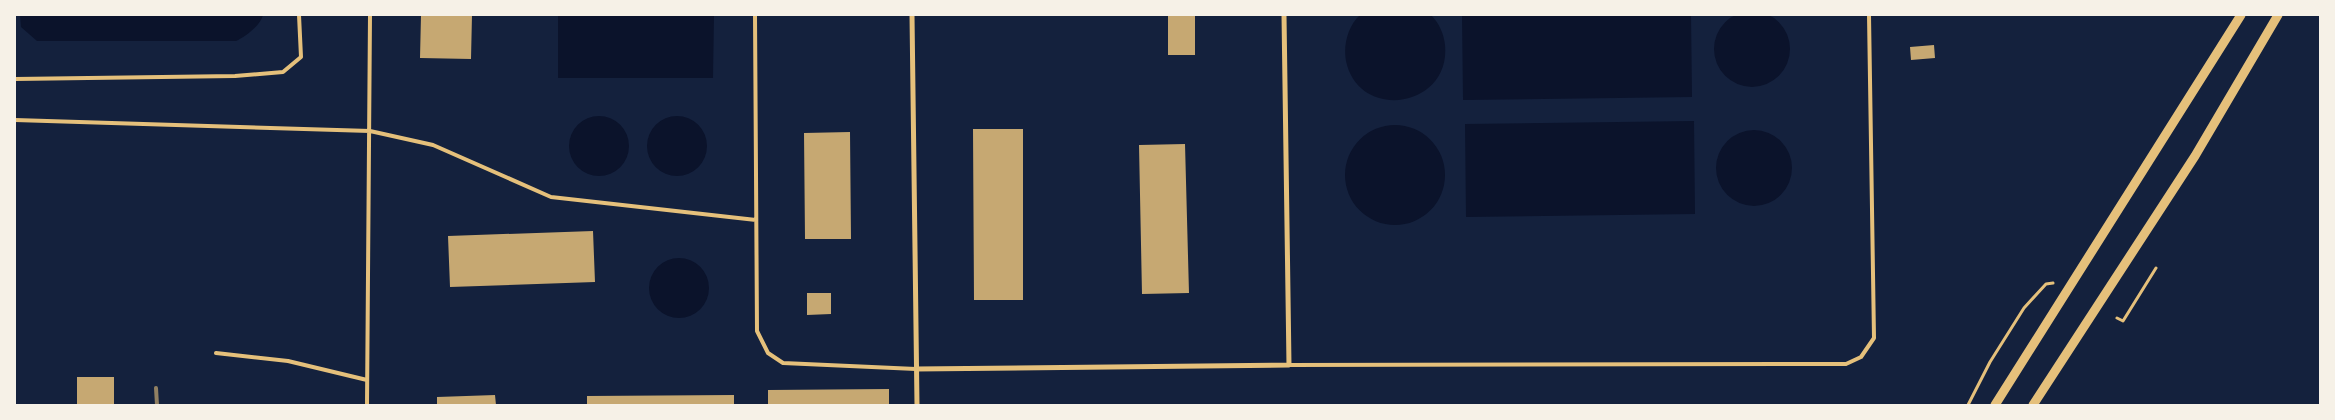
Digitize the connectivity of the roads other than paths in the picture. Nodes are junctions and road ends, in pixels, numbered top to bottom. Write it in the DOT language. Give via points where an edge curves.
graph roads {
  1 [pos="299,15"];
  2 [pos="370,15"];
  3 [pos="754,15"];
  4 [pos="912,15"];
  5 [pos="1284,15"];
  6 [pos="1869,15"];
  7 [pos="2241,15"];
  8 [pos="2278,15"];
  9 [pos="15,79"];
  10 [pos="15,120"];
  11 [pos="370,131"];
  12 [pos="756,220"];
  13 [pos="216,353"];
  14 [pos="1289,365"];
  15 [pos="916,369"];
  16 [pos="367,380"];
  17 [pos="2044,387"];
  18 [pos="367,405"];
  19 [pos="916,405"];
  20 [pos="1995,405"];
  21 [pos="2032,405"];
  22 [pos="2040,405"];
  1 -- 9 [label="lane" via="300,57 283,72 235,76"];
  2 -- 11 [label="lane"];
  3 -- 12 [label="lane"];
  4 -- 15 [label="street"];
  5 -- 14 [label="street"];
  6 -- 14 [label="lane" via="1874,338 1861,357 1846,364"];
  7 -- 20 [label="street"];
  8 -- 17 [label="street" via="2195,156"];
  10 -- 11 [label="lane"];
  11 -- 12 [label="lane" via="433,145 551,197"];
  11 -- 16 [label="lane"];
  12 -- 15 [label="lane" via="757,331 768,353 783,363"];
  13 -- 16 [label="lane" via="288,361"];
  14 -- 15 [label="street"];
  15 -- 19 [label="street"];
  16 -- 18 [label="lane"];
  17 -- 21 [label="street"];
  17 -- 22 [label="street"];
}
